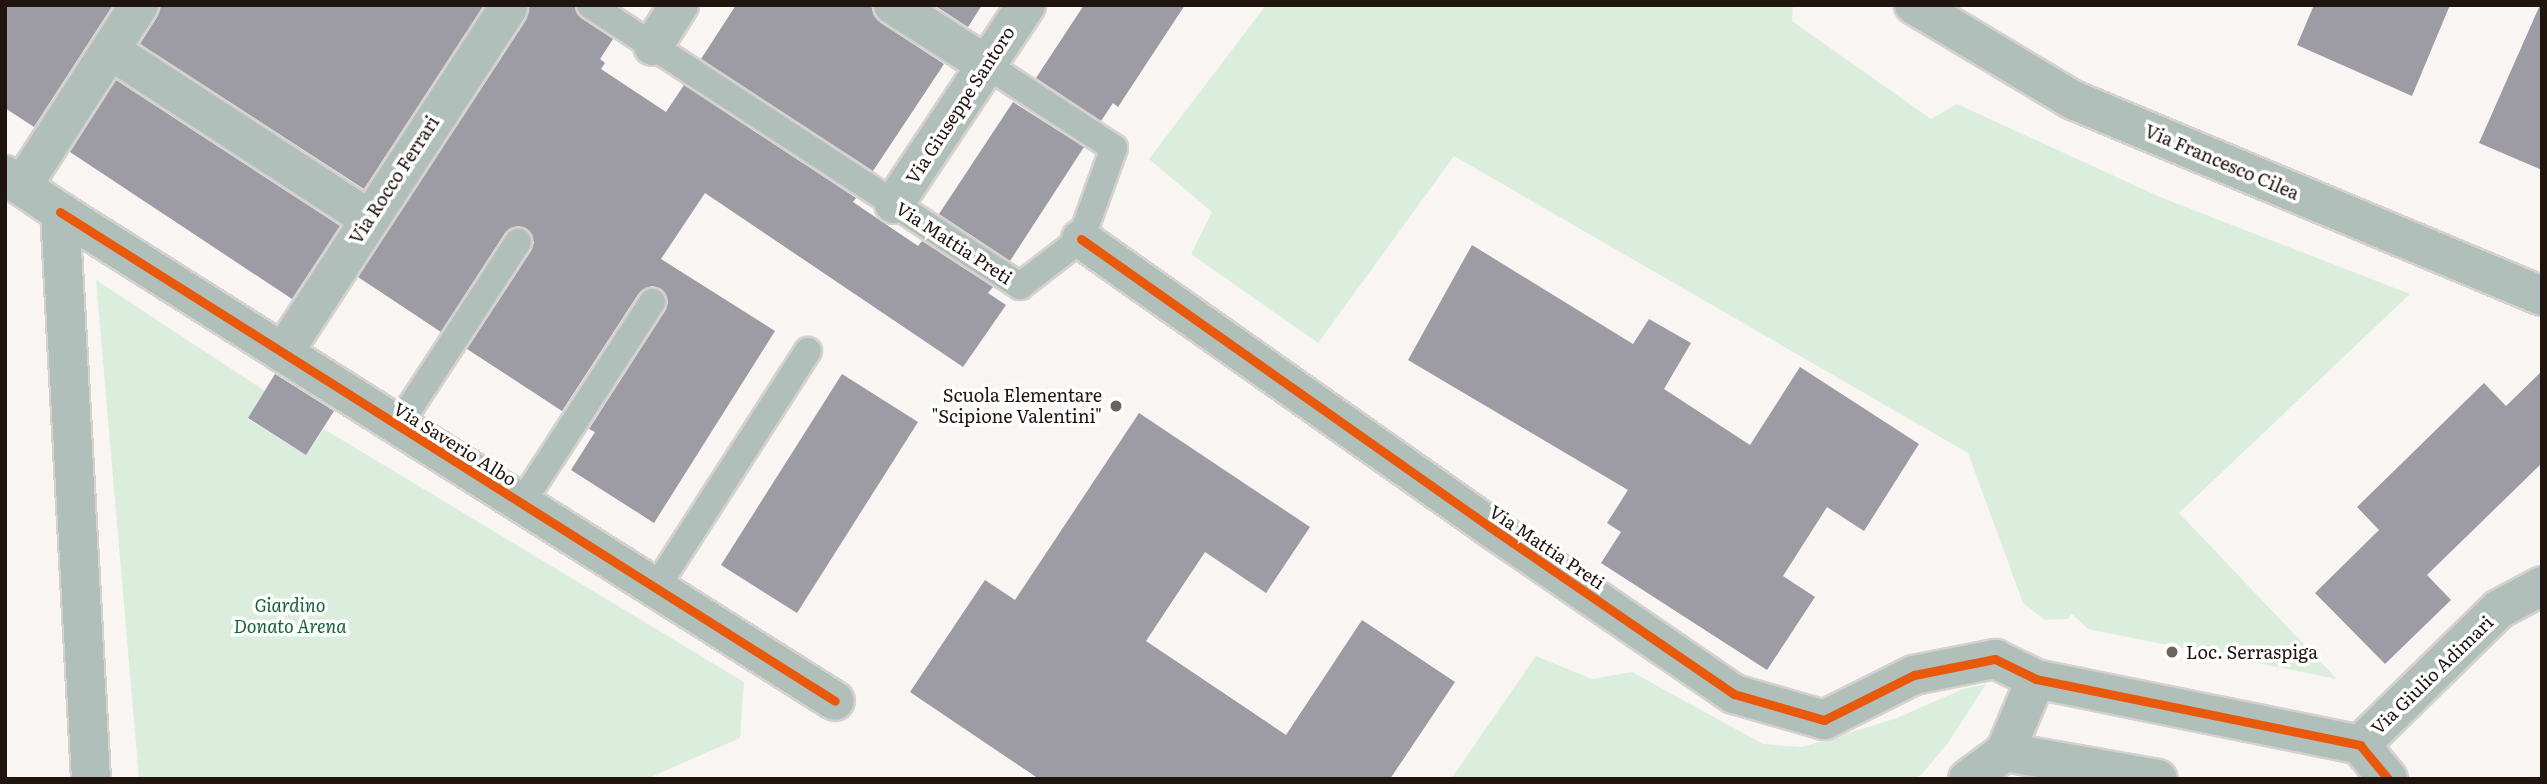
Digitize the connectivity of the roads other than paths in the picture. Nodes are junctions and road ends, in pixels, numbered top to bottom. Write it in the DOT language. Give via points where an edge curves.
graph roads {
  1 [pos="139,5"];
  2 [pos="590,5"];
  3 [pos="679,5"];
  4 [pos="893,5"];
  5 [pos="1026,5"];
  6 [pos="1914,5"];
  7 [pos="508,8"];
  8 [pos="653,46"];
  9 [pos="110,51"];
  10 [pos="985,64"];
  11 [pos="13,180"];
  12 [pos="894,204"];
  13 [pos="60,212"];
  14 [pos="369,219"];
  15 [pos="1081,239"];
  16 [pos="518,242"];
  17 [pos="2542,296"];
  18 [pos="652,302"];
  19 [pos="808,351"];
  20 [pos="283,353"];
  21 [pos="398,426"];
  22 [pos="521,503"];
  23 [pos="2542,586"];
  24 [pos="655,589"];
  25 [pos="2036,679"];
  26 [pos="835,701"];
  27 [pos="2360,746"];
  28 [pos="2006,752"];
  29 [pos="91,779"];
  30 [pos="1969,779"];
  31 [pos="2158,779"];
  32 [pos="2388,779"];
  1 -- 9 [label="street"];
  2 -- 8 [label="lane, Via Mattia Preti"];
  3 -- 8 [label="street"];
  4 -- 10 [label="street"];
  5 -- 10 [label="street, Via Giuseppe Santoro"];
  6 -- 17 [label="street, Via Francesco Cilea" via="2073,100"];
  7 -- 14 [label="street, Via Rocco Ferrari"];
  8 -- 12 [label="lane, Via Mattia Preti"];
  9 -- 11 [label="street"];
  9 -- 14 [label="street"];
  10 -- 12 [label="street, Via Giuseppe Santoro"];
  10 -- 15 [label="lane" via="1114,148"];
  11 -- 13 [label="street, Via Saverio Albo"];
  12 -- 15 [label="lane, Via Mattia Preti" via="1020,286"];
  13 -- 20 [label="street, Via Saverio Albo"];
  13 -- 29 [label="street"];
  14 -- 20 [label="street, Via Rocco Ferrari"];
  15 -- 25 [label="street, Via Mattia Preti" via="1734,694 1824,720 1914,675 1995,659"];
  16 -- 21 [label="lane"];
  18 -- 22 [label="lane"];
  19 -- 24 [label="lane"];
  20 -- 21 [label="street, Via Saverio Albo"];
  21 -- 22 [label="street, Via Saverio Albo"];
  22 -- 24 [label="street, Via Saverio Albo"];
  23 -- 27 [label="street, Via Giulio Adimari" via="2500,609"];
  24 -- 26 [label="street, Via Saverio Albo"];
  25 -- 27 [label="street, Via Mattia Preti"];
  25 -- 28 [label="street"];
  27 -- 32 [label="street"];
  28 -- 30 [label="street"];
  28 -- 31 [label="street"];
}
